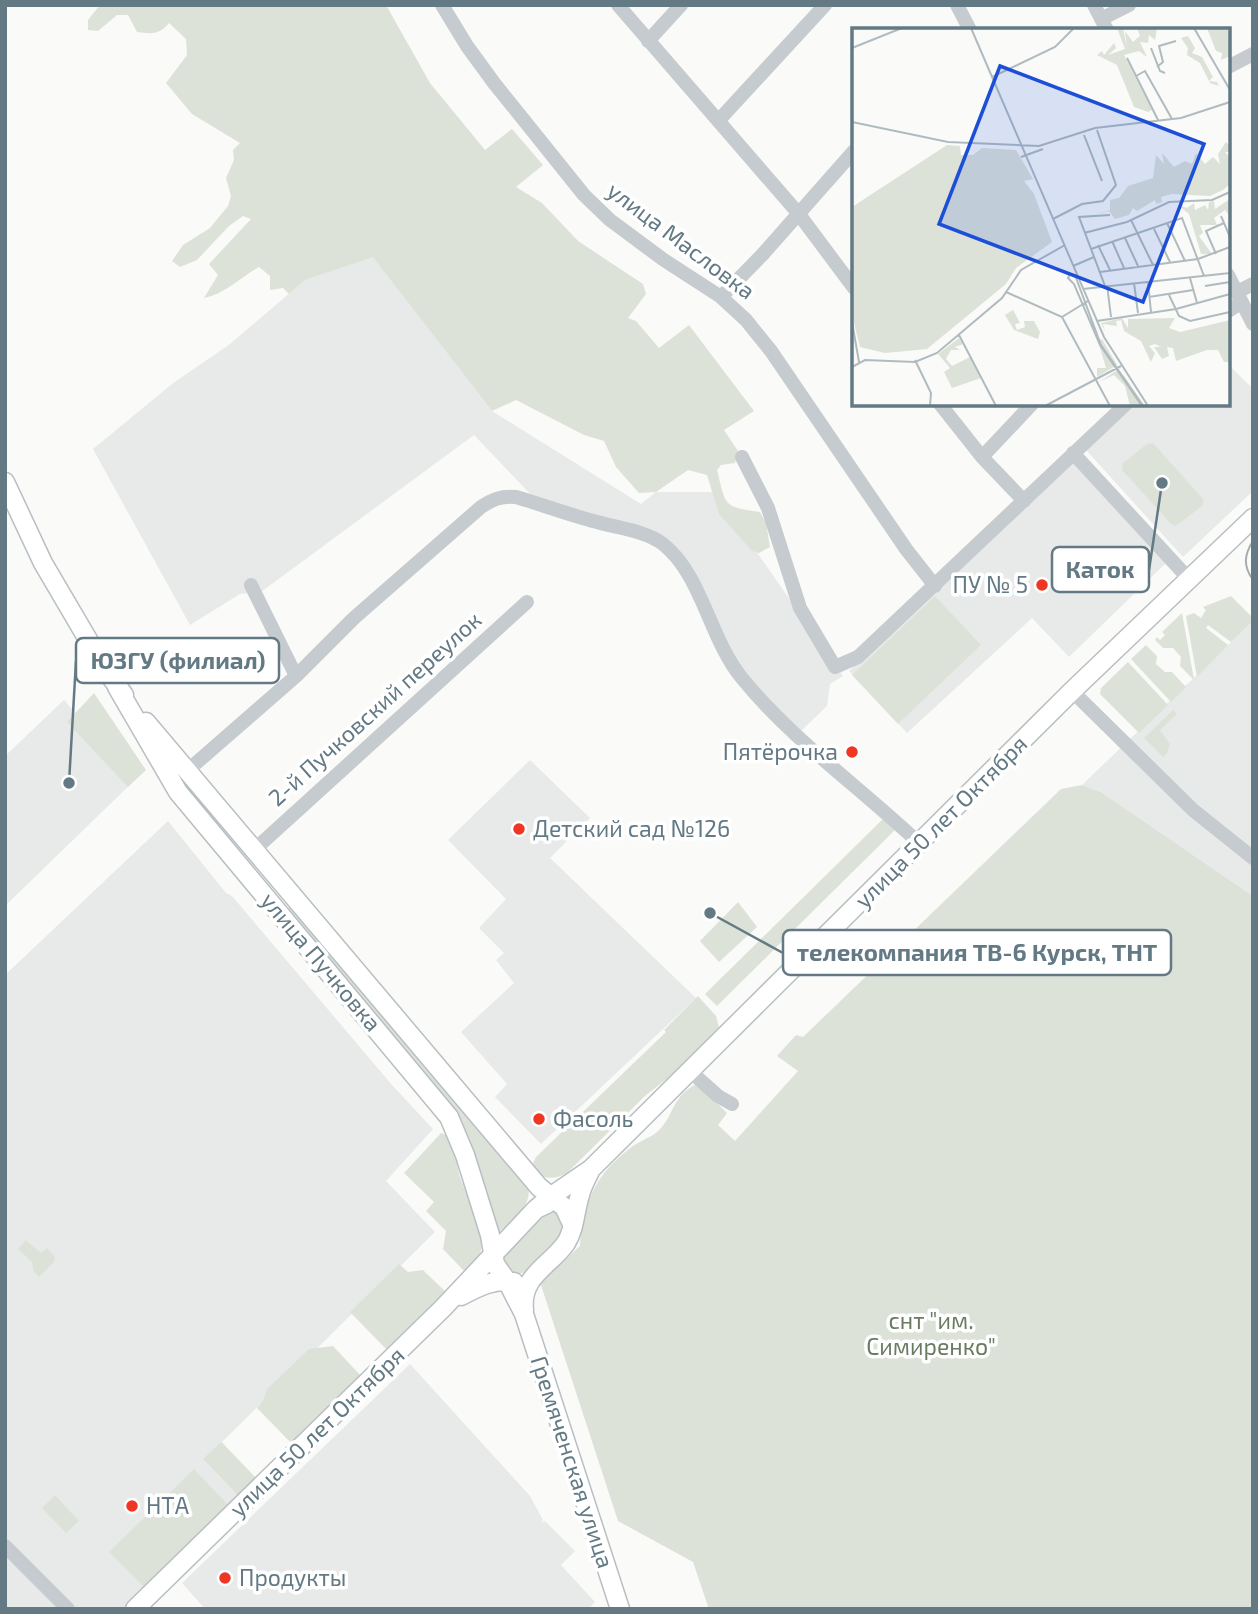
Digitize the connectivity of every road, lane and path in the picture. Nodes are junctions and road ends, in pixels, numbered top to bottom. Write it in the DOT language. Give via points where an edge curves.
graph roads {
  1 [pos="442,5"];
  2 [pos="618,5"];
  3 [pos="681,5"];
  4 [pos="825,5"];
  5 [pos="957,5"];
  6 [pos="1094,5"];
  7 [pos="1129,5"];
  8 [pos="1104,24"];
  9 [pos="968,28"];
  10 [pos="648,41"];
  11 [pos="1253,54"];
  12 [pos="1230,66"];
  13 [pos="719,120"];
  14 [pos="852,153"];
  15 [pos="798,214"];
  16 [pos="1230,279"];
  17 [pos="1253,284"];
  18 [pos="852,285"];
  19 [pos="721,297"];
  20 [pos="1239,297"];
  21 [pos="1230,308"];
  22 [pos="1253,324"];
  23 [pos="942,406"];
  24 [pos="1030,406"];
  25 [pos="1124,406"];
  26 [pos="1073,453"];
  27 [pos="742,457"];
  28 [pos="982,457"];
  29 [pos="5,482"];
  30 [pos="1024,501"];
  31 [pos="1253,518"];
  32 [pos="1189,579"];
  33 [pos="251,585"];
  34 [pos="935,586"];
  35 [pos="527,602"];
  36 [pos="296,676"];
  37 [pos="1072,691"];
  38 [pos="178,769"];
  39 [pos="920,844"];
  40 [pos="254,850"];
  41 [pos="1253,858"];
  42 [pos="290,894"];
  43 [pos="274,908"];
  44 [pos="690,1071"];
  45 [pos="732,1104"];
  46 [pos="591,1169"];
  47 [pos="557,1202"];
  48 [pos="573,1226"];
  49 [pos="494,1251"];
  50 [pos="531,1278"];
  51 [pos="507,1281"];
  52 [pos="443,1308"];
  53 [pos="524,1314"];
  54 [pos="5,1546"];
  55 [pos="68,1609"];
  56 [pos="135,1609"];
  57 [pos="620,1609"];
  1 -- 19 [label="street, улица Масловка" via="494,83 584,195 610,220"];
  2 -- 10 [label="street"];
  3 -- 10 [label="street"];
  4 -- 13 [label="street"];
  5 -- 9 [label="street"];
  6 -- 8 [label="street"];
  7 -- 8 [label="street"];
  10 -- 13 [label="street"];
  11 -- 12 [label="street"];
  13 -- 15 [label="street"];
  14 -- 15 [label="street"];
  15 -- 18 [label="street"];
  15 -- 19 [label="street"];
  16 -- 20 [label="street"];
  17 -- 20 [label="street"];
  19 -- 34 [label="street, улица Масловка" via="747,320 771,352"];
  20 -- 21 [label="street"];
  20 -- 22 [label="street"];
  23 -- 28 [label="street"];
  24 -- 28 [label="street"];
  25 -- 26 [label="street"];
  26 -- 30 [label="street"];
  26 -- 32 [label="street"];
  27 -- 34 [label="street" via="768,508 800,608 835,667 859,657"];
  28 -- 30 [label="street"];
  29 -- 38 [label="main road, улица Пучковка" via="43,563 117,687"];
  30 -- 34 [label="street"];
  31 -- 32 [label="main road, улица 50 лет Октября"];
  32 -- 37 [label="main road, улица 50 лет Октября"];
  33 -- 36 [label="street"];
  35 -- 40 [label="street, 2-й Пучковский переулок"];
  36 -- 38 [label="street"];
  36 -- 39 [label="street" via="354,618 481,507 492,499 516,497 661,543 690,577 723,652 743,679 789,728"];
  37 -- 39 [label="main road, улица 50 лет Октября"];
  37 -- 41 [label="street" via="1184,802"];
  38 -- 40 [label="main road, улица Пучковка"];
  38 -- 43 [label="main road, улица Пучковка" via="178,792"];
  39 -- 44 [label="main road, улица 50 лет Октября"];
  40 -- 42 [label="main road, улица Пучковка"];
  42 -- 43 [label="main road"];
  42 -- 47 [label="main road, улица Пучковка"];
  43 -- 49 [label="main road, улица Пучковка" via="443,1107 465,1155"];
  44 -- 45 [label="street"];
  44 -- 46 [label="main road, улица 50 лет Октября"];
  46 -- 47 [label="main road, улица 50 лет Октября"];
  46 -- 48 [label="main road"];
  47 -- 48 [label="main road, улица Пучковка"];
  47 -- 49 [label="main road, улица 50 лет Октября" via="537,1209"];
  48 -- 50 [label="main road" via="566,1243"];
  49 -- 51 [label="main road, улица Пучковка" via="497,1269"];
  49 -- 52 [label="main road, улица 50 лет Октября"];
  50 -- 51 [label="main road"];
  50 -- 53 [label="main road" via="524,1295"];
  51 -- 52 [label="main road" via="475,1288"];
  51 -- 53 [label="main road, Гремяченская улица"];
  52 -- 56 [label="main road, улица 50 лет Октября"];
  53 -- 57 [label="main road, Гремяченская улица"];
  54 -- 55 [label="street"];
}
